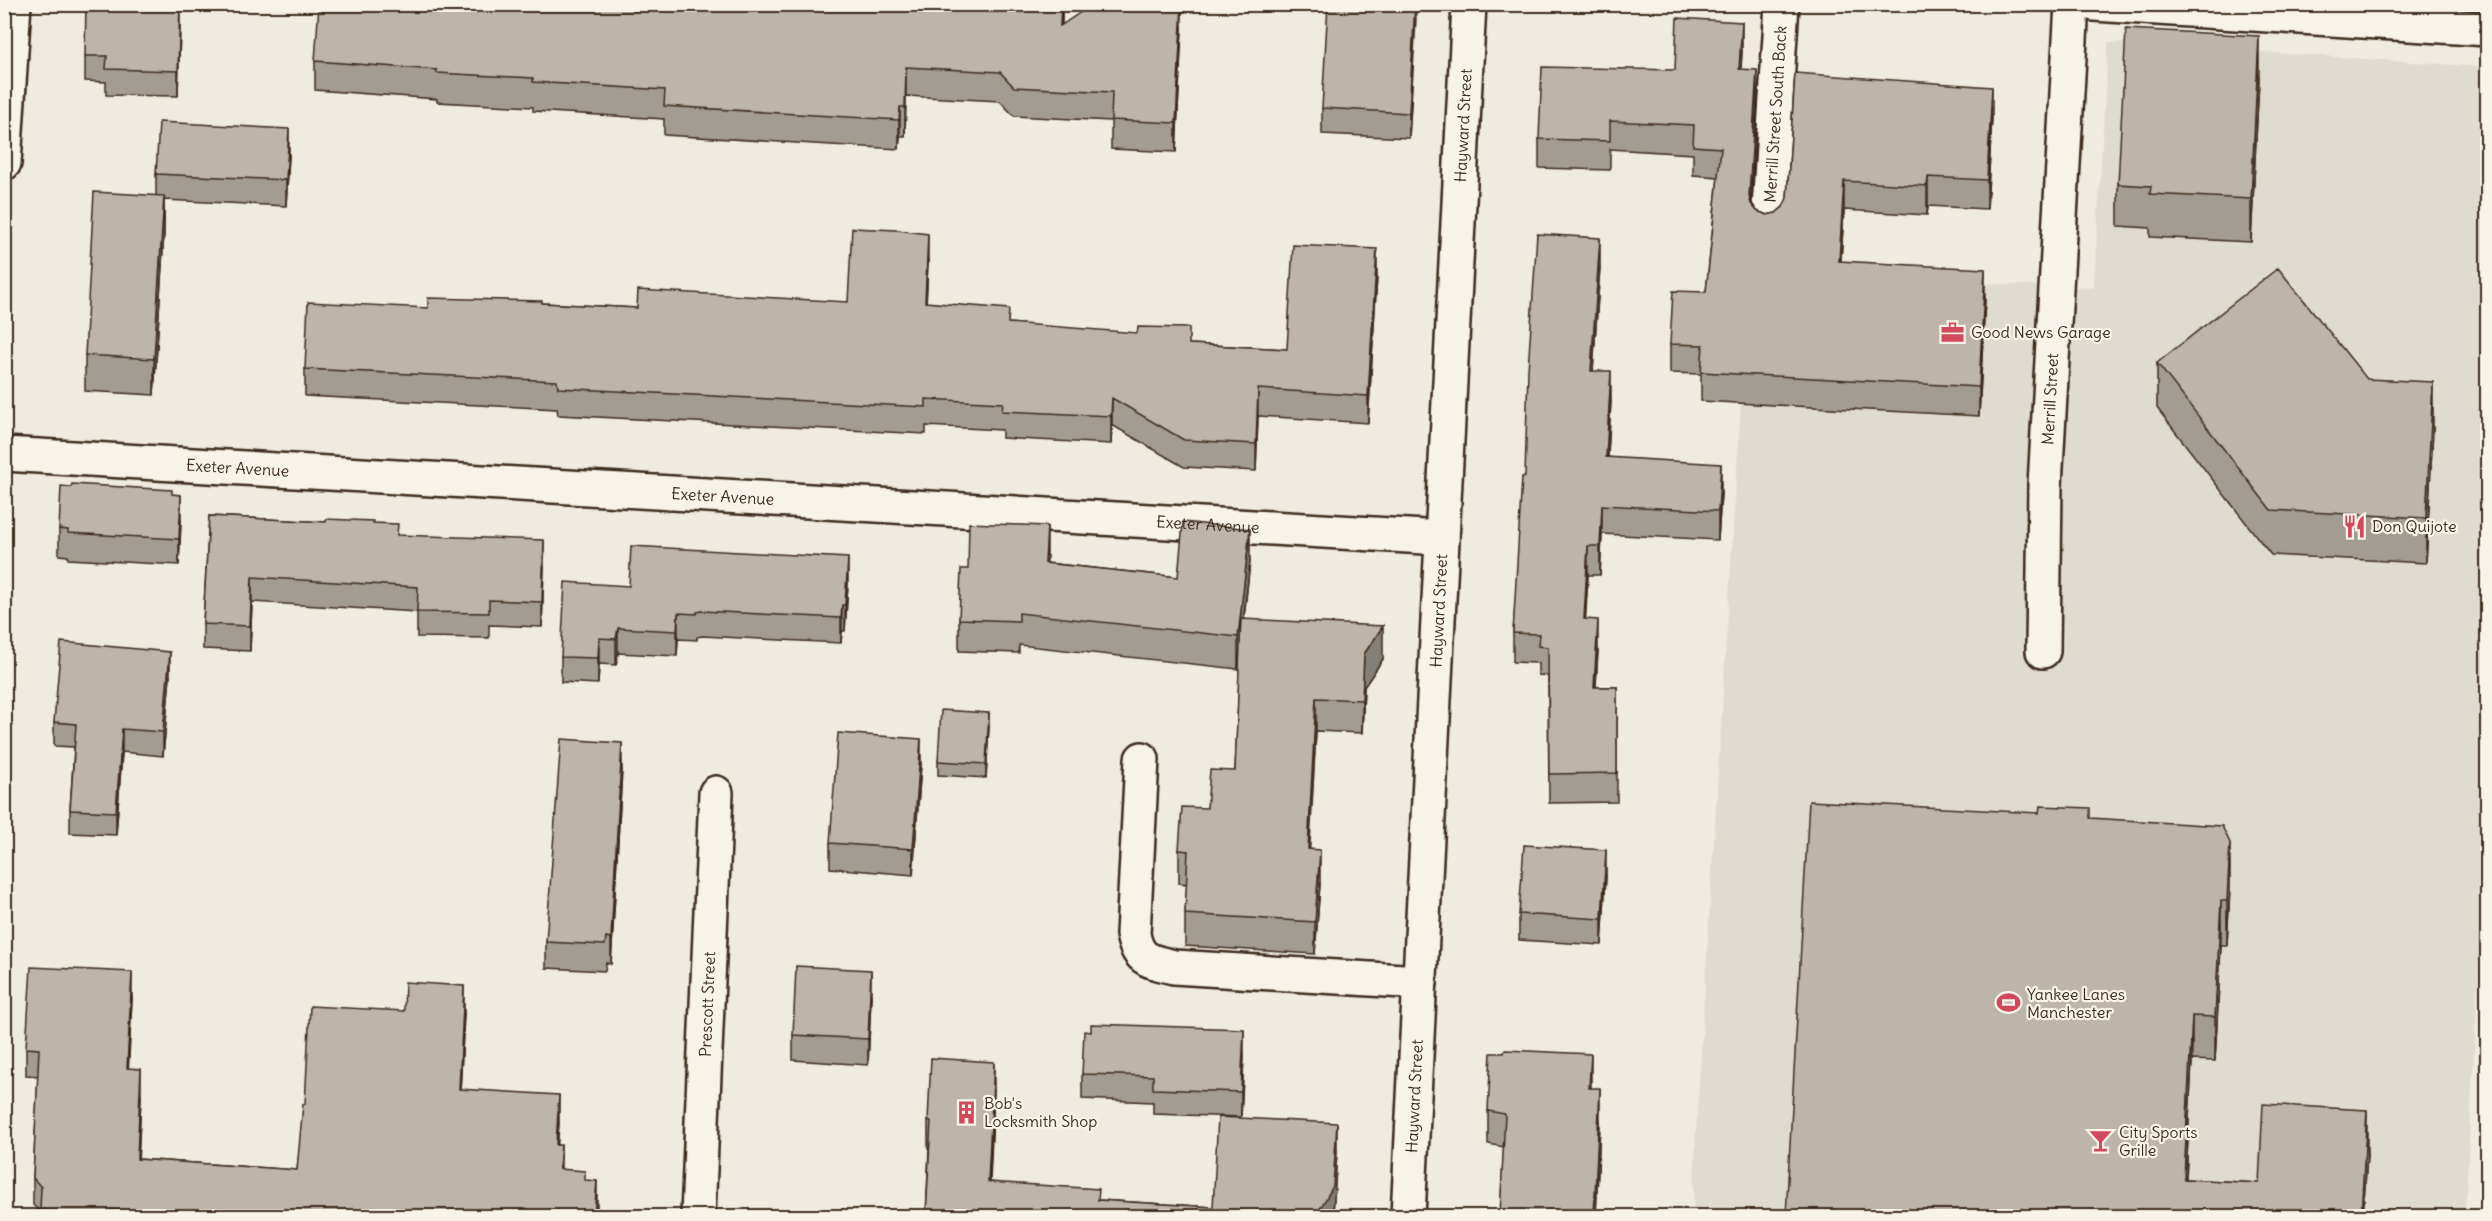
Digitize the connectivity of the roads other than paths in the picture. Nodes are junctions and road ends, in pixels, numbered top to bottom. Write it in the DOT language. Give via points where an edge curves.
graph roads {
  1 [pos="14,4"];
  2 [pos="1469,4"];
  3 [pos="1782,4"];
  4 [pos="2072,4"];
  5 [pos="2094,4"];
  6 [pos="2297,10"];
  7 [pos="2487,29"];
  8 [pos="6,98"];
  9 [pos="4,163"];
  10 [pos="1768,225"];
  11 [pos="4,454"];
  12 [pos="1442,538"];
  13 [pos="2043,651"];
  14 [pos="1142,759"];
  15 [pos="716,793"];
  16 [pos="1420,982"];
  17 [pos="698,1216"];
  18 [pos="1408,1216"];
  1 -- 8 [label="street"];
  2 -- 12 [label="street, Hayward Street"];
  3 -- 10 [label="street, Merrill Street South Back"];
  4 -- 13 [label="street, Merrill Street" via="2045,485"];
  5 -- 6 [label="street"];
  6 -- 7 [label="street"];
  8 -- 9 [label="street"];
  11 -- 12 [label="street, Exeter Avenue"];
  12 -- 16 [label="street, Hayward Street"];
  14 -- 16 [label="street" via="1133,933 1136,949 1147,960 1174,968"];
  15 -- 17 [label="street, Prescott Street"];
  16 -- 18 [label="street, Hayward Street"];
}
